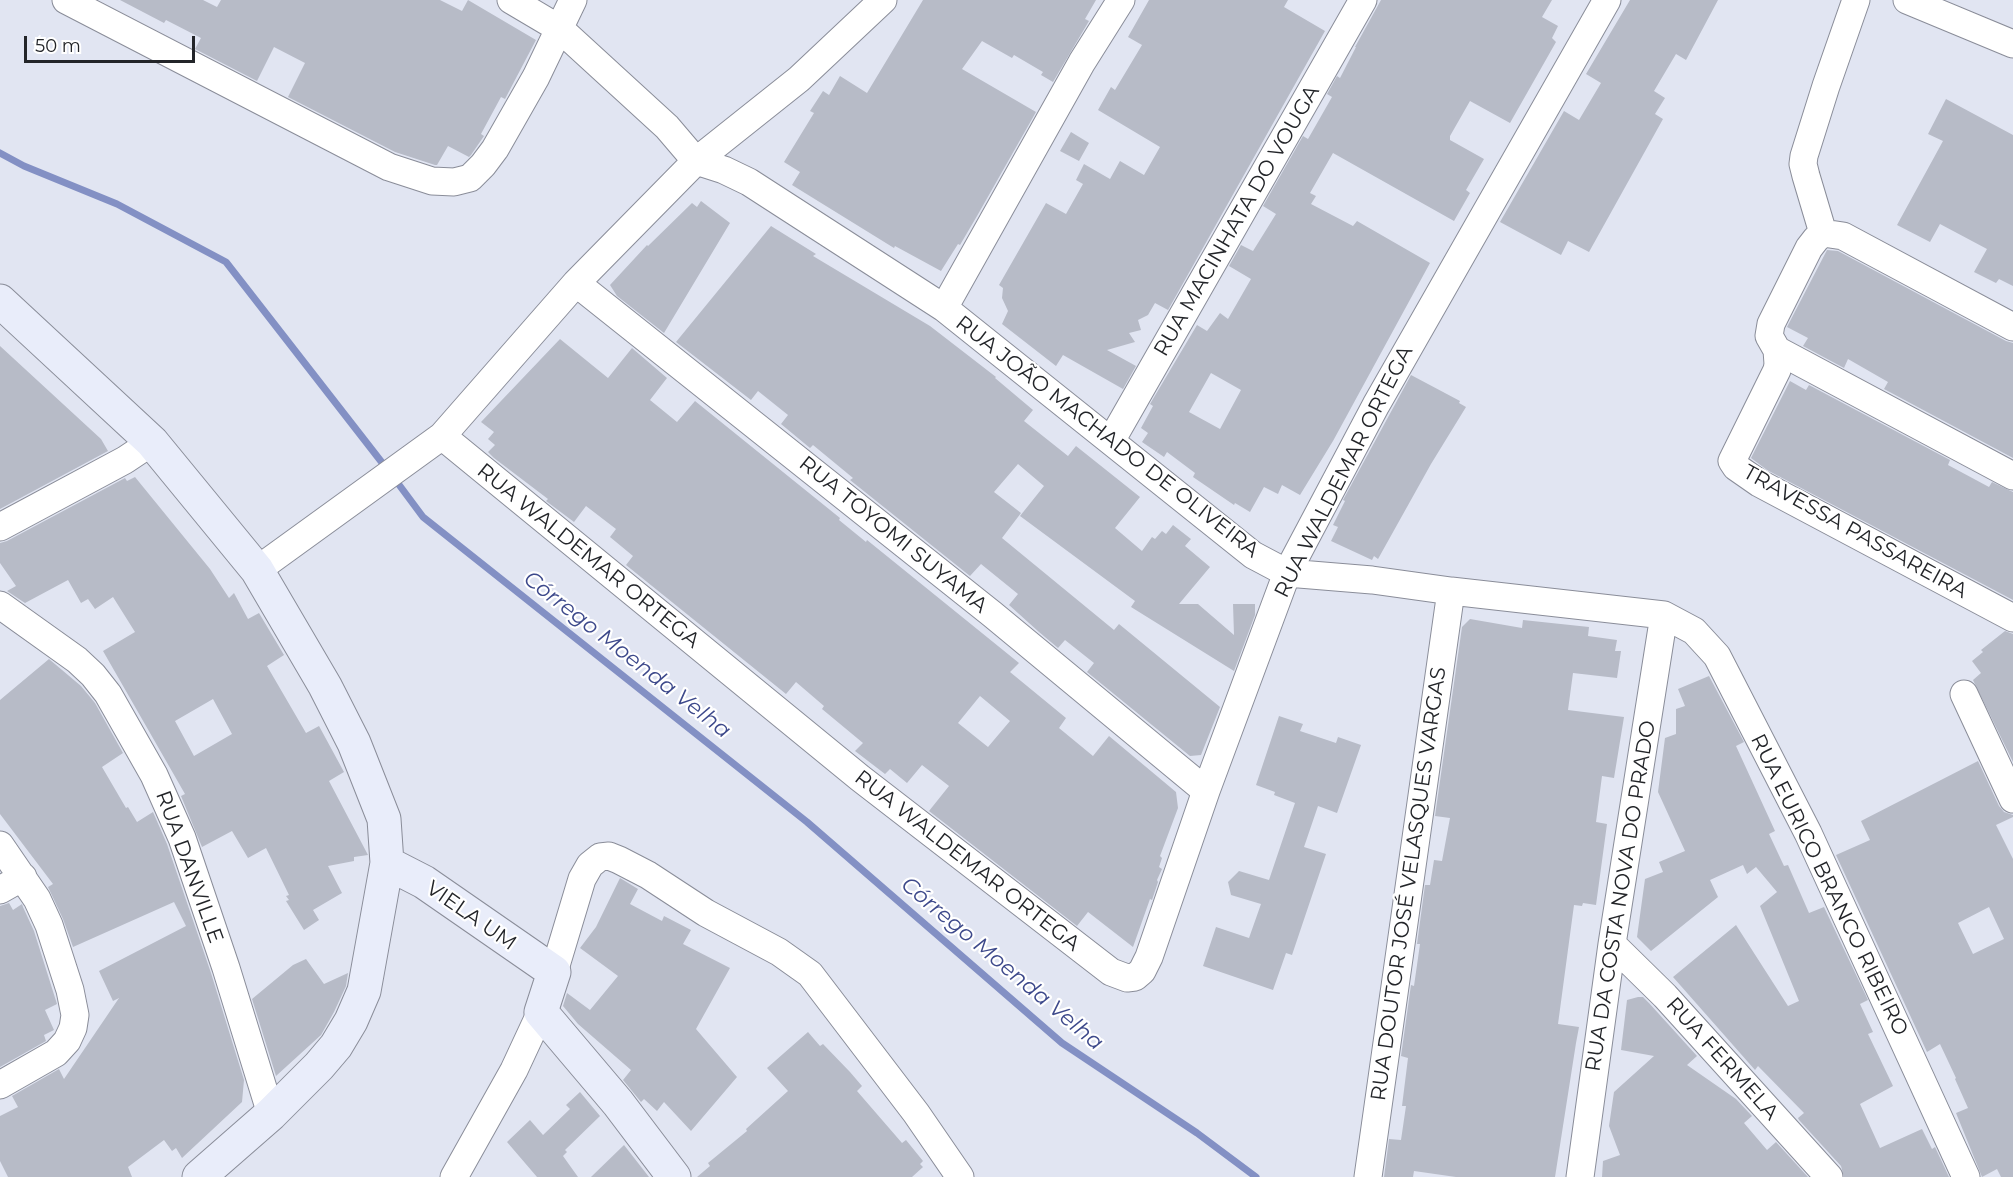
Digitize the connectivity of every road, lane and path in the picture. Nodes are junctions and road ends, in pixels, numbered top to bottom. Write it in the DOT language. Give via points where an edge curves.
graph roads {
  1 [pos="66,0"];
  2 [pos="511,0"];
  3 [pos="573,0"];
  4 [pos="883,0"];
  5 [pos="1120,0"];
  6 [pos="1363,0"];
  7 [pos="1608,0"];
  8 [pos="1856,0"];
  9 [pos="1906,0"];
  10 [pos="560,29"];
  11 [pos="2013,44"];
  12 [pos="696,161"];
  13 [pos="1824,233"];
  14 [pos="576,283"];
  15 [pos="0,301"];
  16 [pos="945,308"];
  17 [pos="2013,327"];
  18 [pos="1776,350"];
  19 [pos="442,436"];
  20 [pos="1111,441"];
  21 [pos="152,442"];
  22 [pos="2013,476"];
  23 [pos="0,527"];
  24 [pos="257,570"];
  25 [pos="1287,573"];
  26 [pos="1450,591"];
  27 [pos="0,605"];
  28 [pos="1664,615"];
  29 [pos="2013,618"];
  30 [pos="1964,694"];
  31 [pos="1206,791"];
  32 [pos="2013,799"];
  33 [pos="0,845"];
  34 [pos="387,863"];
  35 [pos="11,884"];
  36 [pos="1612,944"];
  37 [pos="554,972"];
  38 [pos="541,1012"];
  39 [pos="0,1084"];
  40 [pos="271,1114"];
  41 [pos="199,1177"];
  42 [pos="454,1177"];
  43 [pos="674,1177"];
  44 [pos="960,1177"];
  45 [pos="1368,1177"];
  46 [pos="1580,1177"];
  47 [pos="1829,1177"];
  48 [pos="1966,1177"];
  1 -- 10 [label="street" via="389,167 432,181 470,178 483,165"];
  2 -- 10 [label="street"];
  3 -- 10 [label="street"];
  4 -- 12 [label="street" via="799,79"];
  5 -- 16 [label="street"];
  6 -- 20 [label="street, RUA MACINHATA DO VOUGA"];
  7 -- 25 [label="street, RUA WALDEMAR ORTEGA" via="1376,405"];
  8 -- 13 [label="street" via="1804,156 1806,176"];
  9 -- 11 [label="street"];
  10 -- 12 [label="street" via="667,127"];
  12 -- 14 [label="street"];
  12 -- 16 [label="street, RUA JOÃO MACHADO DE OLIVEIRA" via="749,182"];
  13 -- 17 [label="street" via="1843,236"];
  13 -- 18 [label="street, TRAVESSA PASSAREIRA" via="1809,248 1771,324 1769,336"];
  14 -- 19 [label="street"];
  14 -- 31 [label="street, RUA TOYOMI SUYAMA" via="992,614"];
  15 -- 21 [label="street"];
  16 -- 20 [label="street, RUA JOÃO MACHADO DE OLIVEIRA"];
  18 -- 22 [label="street"];
  18 -- 29 [label="street, TRAVESSA PASSAREIRA" via="1777,370 1733,456 1736,467 1803,507"];
  19 -- 24 [label="street"];
  19 -- 31 [label="street, RUA WALDEMAR ORTEGA" via="860,778 1118,976 1135,976 1149,957"];
  20 -- 25 [label="street, RUA JOÃO MACHADO DE OLIVEIRA" via="1253,555"];
  21 -- 23 [label="street"];
  21 -- 24 [label="street"];
  24 -- 34 [label="street" via="354,743 384,819"];
  25 -- 26 [label="street, RUA JOÃO MACHADO DE OLIVEIRA"];
  25 -- 31 [label="street, RUA WALDEMAR ORTEGA"];
  26 -- 28 [label="street, RUA JOÃO MACHADO DE OLIVEIRA"];
  26 -- 45 [label="street, RUA DOUTOR JOSÉ VELASQUES VARGAS"];
  27 -- 40 [label="street, RUA DANVILLE" via="93,675 154,775 182,838"];
  28 -- 36 [label="street, RUA DA COSTA NOVA DO PRADO"];
  28 -- 48 [label="street, RUA EURICO BRANCO RIBEIRO" via="1695,631 1718,656 1808,833"];
  30 -- 32 [label="street"];
  33 -- 35 [label="street"];
  34 -- 37 [label="street, VIELA UM" via="424,882"];
  34 -- 40 [label="street" via="364,991 351,1021 319,1066"];
  35 -- 39 [label="street" via="38,899 75,1014 68,1041 56,1053"];
  36 -- 46 [label="street, RUA DA COSTA NOVA DO PRADO"];
  36 -- 47 [label="street, RUA FERMELA" via="1665,996"];
  37 -- 38 [label="street"];
  37 -- 44 [label="street" via="582,879 590,865 600,856 619,860 779,952 810,974"];
  38 -- 42 [label="street" via="514,1070"];
  38 -- 43 [label="street"];
  40 -- 41 [label="street"];
}
